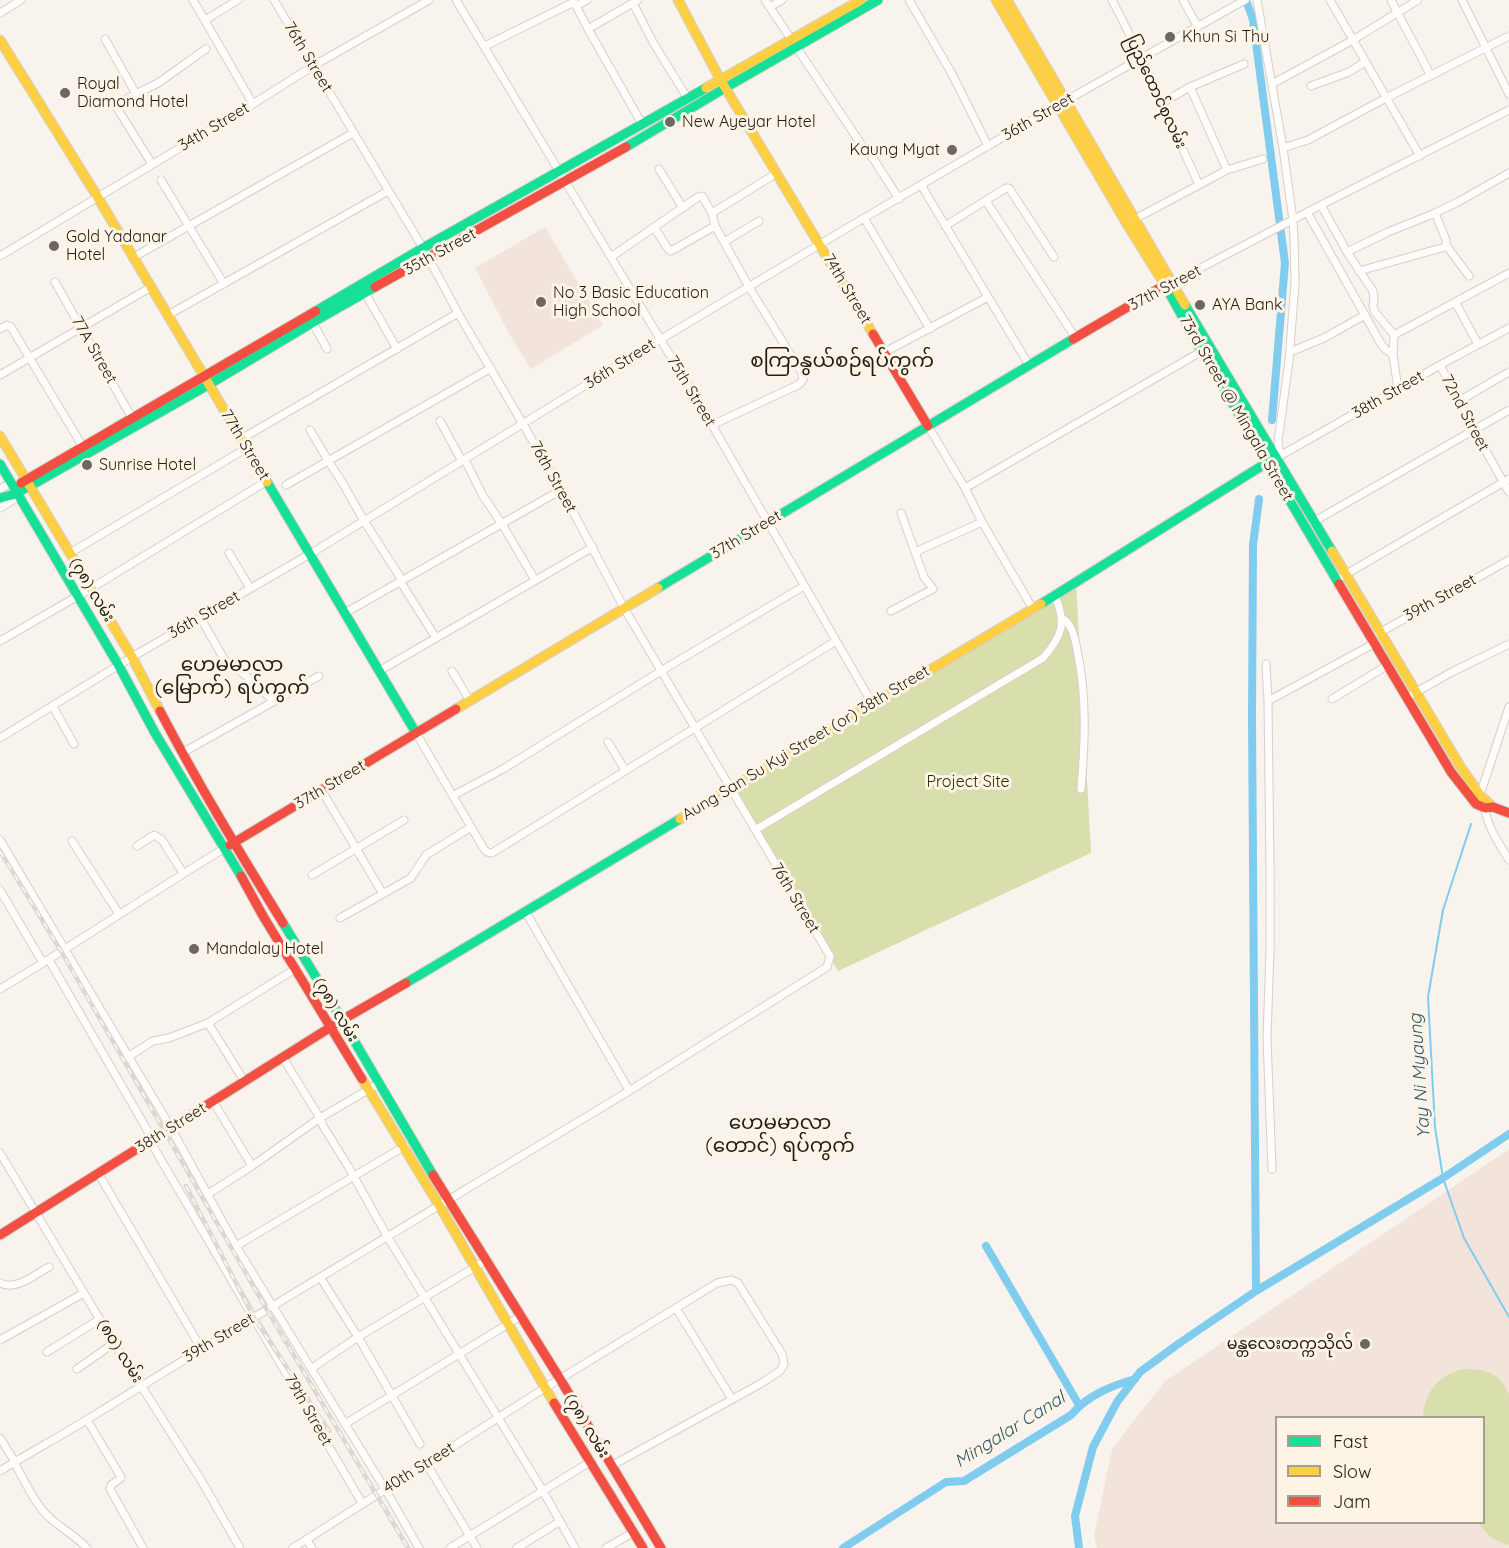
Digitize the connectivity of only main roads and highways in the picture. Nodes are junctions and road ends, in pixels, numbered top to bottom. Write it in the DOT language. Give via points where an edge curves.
graph roads {
  1 [pos="678,0"];
  2 [pos="861,0"];
  3 [pos="878,0"];
  4 [pos="996,0"];
  5 [pos="1007,0"];
  6 [pos="0,40"];
  7 [pos="794,43"];
  8 [pos="723,84"];
  9 [pos="1062,103"];
  10 [pos="622,135"];
  11 [pos="628,146"];
  12 [pos="1169,284"];
  13 [pos="204,376"];
  14 [pos="208,385"];
  15 [pos="928,426"];
  16 [pos="0,436"];
  17 [pos="1275,459"];
  18 [pos="0,464"];
  19 [pos="28,483"];
  20 [pos="15,490"];
  21 [pos="0,498"];
  22 [pos="1375,637"];
  23 [pos="1412,695"];
  24 [pos="417,733"];
  25 [pos="1456,769"];
  26 [pos="1484,806"];
  27 [pos="1508,812"];
  28 [pos="234,843"];
  29 [pos="225,848"];
  30 [pos="342,1020"];
  31 [pos="331,1028"];
  32 [pos="0,1234"];
  33 [pos="643,1548"];
  34 [pos="661,1548"];
  1 -- 8 [label="main road, 74th Street"];
  2 -- 7 [label="main road, 35th Street"];
  3 -- 7 [label="main road, 35th Street"];
  4 -- 9 [label="main road, 73rd Street @ Mingala Street"];
  5 -- 9 [label="main road, 73rd Street @ Mingala Street"];
  6 -- 13 [label="main road, 77th Street"];
  7 -- 8 [label="main road, 35th Street"];
  8 -- 10 [label="main road, 35th Street"];
  8 -- 11 [label="main road, 35th Street"];
  8 -- 15 [label="main road, 74th Street"];
  9 -- 12 [label="main road, 73rd Street @ Mingala Street"];
  10 -- 11 [label="main road"];
  10 -- 13 [label="main road, 35th Street"];
  11 -- 14 [label="main road, 35th Street"];
  12 -- 15 [label="main road, 37th Street"];
  12 -- 17 [label="main road, 73rd Street @ Mingala Street" via="1205,350"];
  13 -- 14 [label="main road, 77th Street"];
  13 -- 19 [label="main road, 35th Street"];
  14 -- 19 [label="main road, 35th Street"];
  14 -- 24 [label="main road, 77th Street"];
  15 -- 24 [label="main road, 37th Street"];
  16 -- 19 [label="main road, (၇၈) လမ်း"];
  17 -- 22 [label="main road, 73rd Street @ Mingala Street"];
  17 -- 30 [label="main road, Aung San Su Kyi Street (or) 38th Street" via="1033,609"];
  18 -- 20 [label="main road, (၇၈) လမ်း"];
  19 -- 20 [label="main road, 35th Street"];
  19 -- 28 [label="main road, (၇၈) လမ်း" via="132,657"];
  20 -- 21 [label="main road, 35th Street"];
  20 -- 29 [label="main road, (၇၈) လမ်း"];
  22 -- 23 [label="main road, 73rd Street @ Mingala Street"];
  22 -- 23 [label="main road, 73rd Street @ Mingala Street" via="1388,664"];
  23 -- 25 [label="main road, 73rd Street @ Mingala Street"];
  24 -- 28 [label="main road, 37th Street"];
  25 -- 26 [label="main road, 73rd Street @ Mingala Street"];
  25 -- 26 [label="main road, 73rd Street @ Mingala Street" via="1480,795"];
  26 -- 27 [label="main road"];
  28 -- 29 [label="main road, 37th Street"];
  28 -- 30 [label="main road, (၇၈) လမ်း"];
  29 -- 31 [label="main road, (၇၈) လမ်း"];
  30 -- 31 [label="main road, 38th Street"];
  30 -- 34 [label="main road, (၇၈) လမ်း"];
  31 -- 32 [label="main road, 38th Street"];
  31 -- 33 [label="main road, (၇၈) လမ်း"];
}
